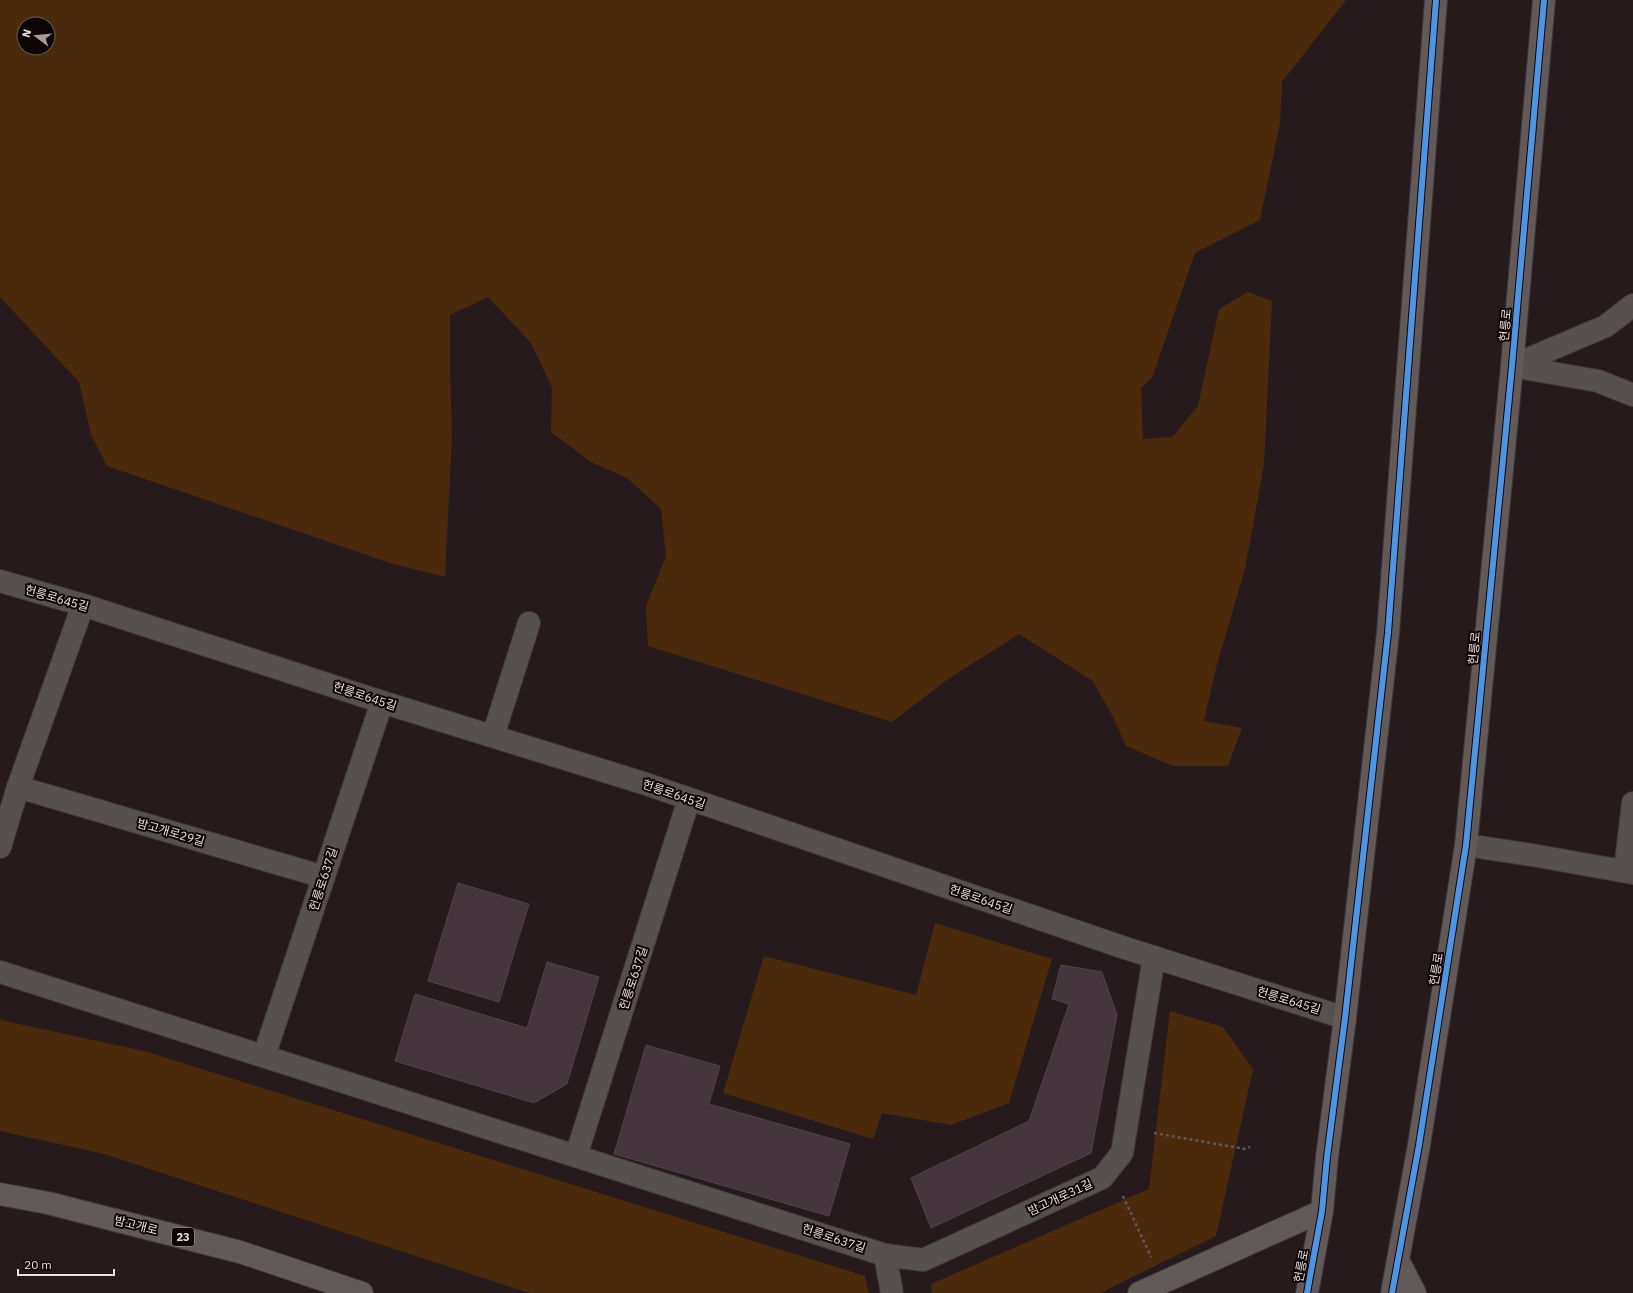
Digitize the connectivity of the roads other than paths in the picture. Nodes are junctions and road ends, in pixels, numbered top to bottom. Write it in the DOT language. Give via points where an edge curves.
graph roads {
  1 [pos="1436,0"];
  2 [pos="1544,0"];
  3 [pos="1633,305"];
  4 [pos="1512,366"];
  5 [pos="1633,395"];
  6 [pos="0,581"];
  7 [pos="83,605"];
  8 [pos="529,623"];
  9 [pos="382,702"];
  10 [pos="493,736"];
  11 [pos="18,787"];
  12 [pos="689,799"];
  13 [pos="1633,803"];
  14 [pos="1466,845"];
  15 [pos="0,848"];
  16 [pos="1629,872"];
  17 [pos="324,877"];
  18 [pos="1154,958"];
  19 [pos="0,972"];
  20 [pos="1345,1018"];
  21 [pos="264,1056"];
  22 [pos="576,1156"];
  23 [pos="0,1194"];
  24 [pos="1322,1211"];
  25 [pos="885,1255"];
  26 [pos="1398,1260"];
  27 [pos="362,1293"];
  28 [pos="892,1293"];
  29 [pos="1139,1293"];
  30 [pos="1307,1293"];
  31 [pos="1392,1293"];
  32 [pos="1415,1293"];
  1 -- 20 [label="main road, 헌릉로" via="1388,633"];
  2 -- 4 [label="main road, 헌릉로"];
  3 -- 4 [label="street" via="1606,326"];
  4 -- 5 [label="street" via="1598,381"];
  4 -- 14 [label="main road, 헌릉로"];
  6 -- 7 [label="street, 헌릉로645길"];
  7 -- 9 [label="street, 헌릉로645길"];
  7 -- 11 [label="street"];
  8 -- 10 [label="street"];
  9 -- 10 [label="street, 헌릉로645길"];
  9 -- 17 [label="street, 헌릉로637길"];
  10 -- 12 [label="street, 헌릉로645길"];
  11 -- 15 [label="street"];
  11 -- 17 [label="street, 밤고개로29길"];
  12 -- 18 [label="street, 헌릉로645길"];
  12 -- 22 [label="street, 헌릉로637길"];
  13 -- 16 [label="street"];
  14 -- 16 [label="street"];
  14 -- 26 [label="main road, 헌릉로"];
  17 -- 21 [label="street, 헌릉로637길"];
  18 -- 20 [label="street, 헌릉로645길"];
  18 -- 25 [label="street, 밤고개로31길" via="1122,1153 1102,1178 923,1260"];
  19 -- 21 [label="street, 헌릉로637길"];
  20 -- 24 [label="main road, 헌릉로"];
  21 -- 22 [label="street, 헌릉로637길"];
  22 -- 25 [label="street, 헌릉로637길"];
  23 -- 27 [label="main road, 밤고개로 / 23" via="48,1202 240,1252"];
  24 -- 29 [label="main road"];
  24 -- 30 [label="main road, 헌릉로"];
  25 -- 28 [label="street"];
  26 -- 31 [label="main road, 헌릉로"];
  26 -- 32 [label="main road"];
}
